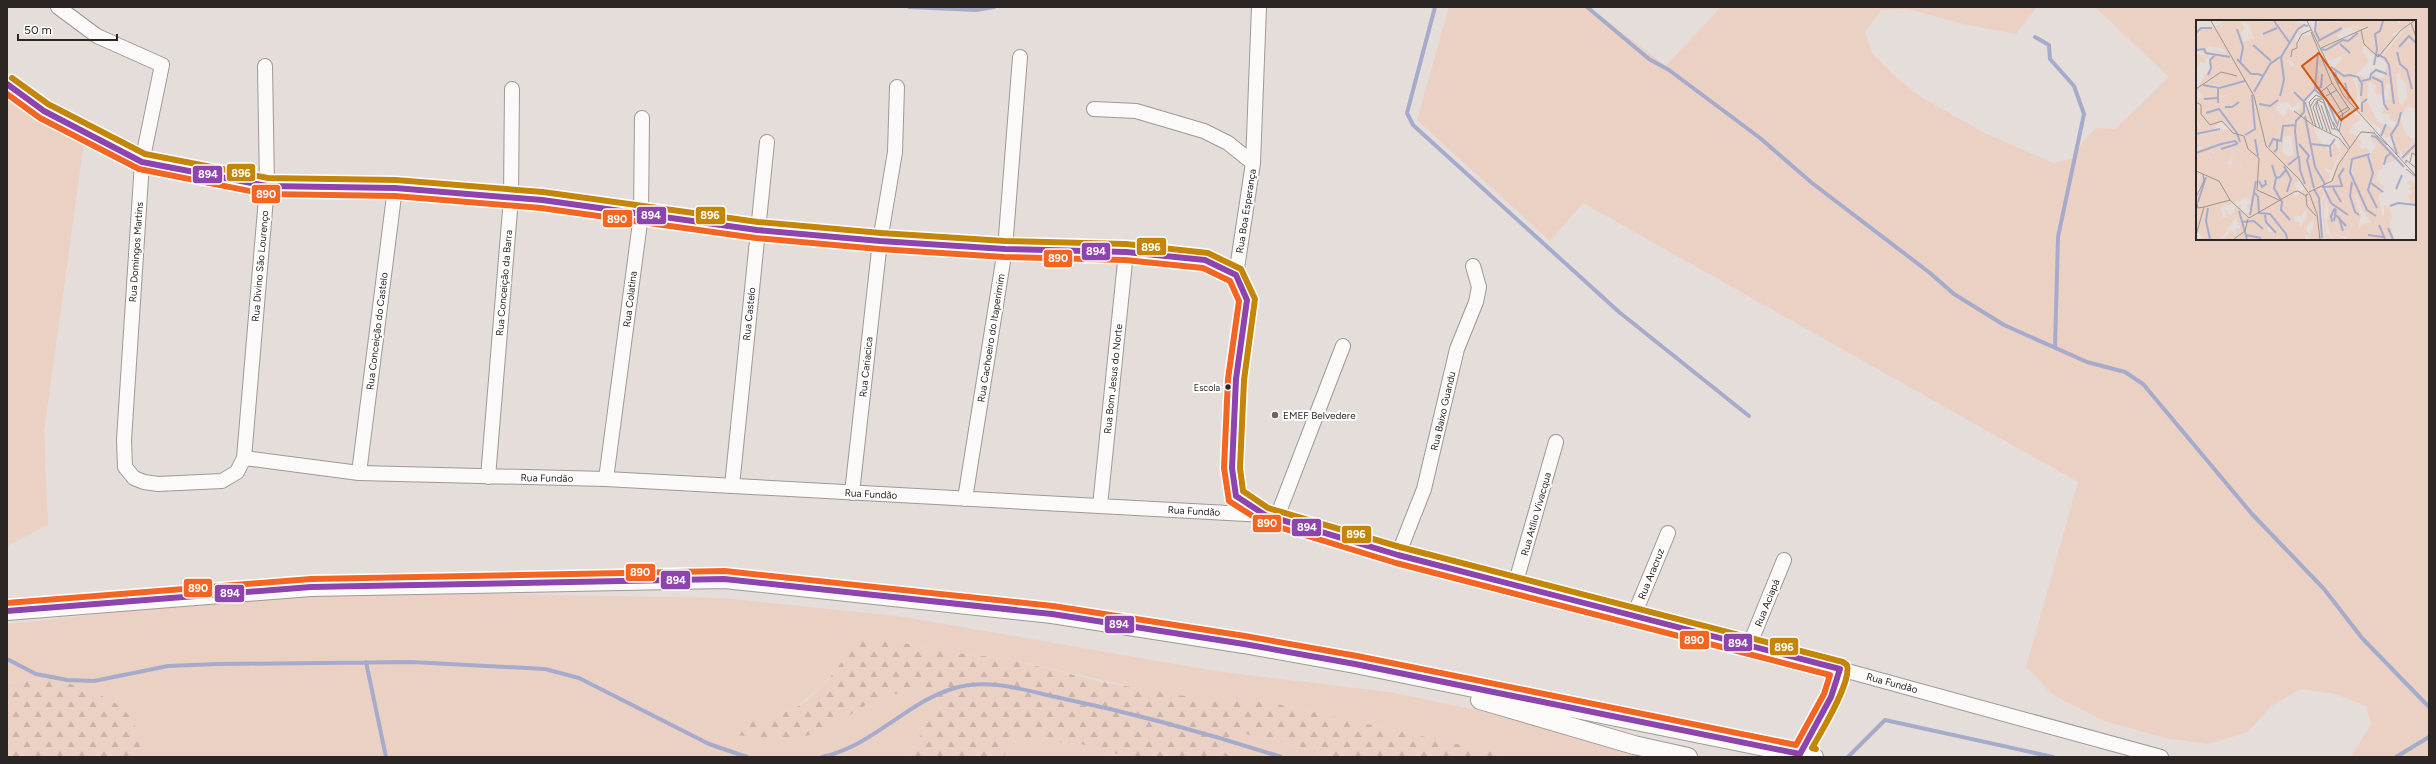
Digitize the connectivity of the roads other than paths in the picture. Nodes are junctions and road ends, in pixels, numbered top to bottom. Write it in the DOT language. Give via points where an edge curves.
graph roads {
  1 [pos="58,7"];
  2 [pos="1259,7"];
  3 [pos="1020,57"];
  4 [pos="265,66"];
  5 [pos="7,84"];
  6 [pos="897,87"];
  7 [pos="512,89"];
  8 [pos="1094,110"];
  9 [pos="642,118"];
  10 [pos="767,142"];
  11 [pos="142,162"];
  12 [pos="1253,163"];
  13 [pos="267,186"];
  14 [pos="395,188"];
  15 [pos="511,198"];
  16 [pos="641,215"];
  17 [pos="757,230"];
  18 [pos="880,241"];
  19 [pos="1006,249"];
  20 [pos="1126,252"];
  21 [pos="1473,266"];
  22 [pos="1236,275"];
  23 [pos="1343,346"];
  24 [pos="1556,442"];
  25 [pos="243,462"];
  26 [pos="359,473"];
  27 [pos="488,477"];
  28 [pos="606,479"];
  29 [pos="732,486"];
  30 [pos="852,493"];
  31 [pos="965,499"];
  32 [pos="1100,506"];
  33 [pos="1271,516"];
  34 [pos="1668,533"];
  35 [pos="1398,556"];
  36 [pos="1784,560"];
  37 [pos="1515,585"];
  38 [pos="7,611"];
  39 [pos="1634,615"];
  40 [pos="1749,646"];
  41 [pos="1355,664"];
  42 [pos="1840,669"];
  43 [pos="1807,755"];
  44 [pos="1688,757"];
  45 [pos="2161,757"];
  1 -- 11 [label="street, Rua Domingos Martins" via="97,36 162,65"];
  2 -- 12 [label="street, Rua Boa Esperança"];
  3 -- 19 [label="street, Rua Cachoeiro do Itaperimim"];
  4 -- 13 [label="street, Rua Divino São Lourenço"];
  5 -- 11 [label="street" via="44,111"];
  6 -- 18 [label="street, Rua Cariacica" via="895,152"];
  7 -- 15 [label="street, Rua Conceição da Barra"];
  8 -- 12 [label="street" via="1136,111 1204,131 1228,143"];
  9 -- 16 [label="street, Rua Colatina"];
  10 -- 17 [label="street, Rua Castelo"];
  11 -- 13 [label="street"];
  11 -- 25 [label="street, Rua Domingos Martins" via="124,440 125,467 134,478 158,484 222,481 237,472"];
  12 -- 22 [label="street, Rua Boa Esperança"];
  13 -- 14 [label="street"];
  13 -- 25 [label="street, Rua Divino São Lourenço"];
  14 -- 15 [label="street"];
  14 -- 26 [label="street, Rua Conceição do Castelo"];
  15 -- 16 [label="street" via="542,200"];
  15 -- 27 [label="street, Rua Conceição da Barra"];
  16 -- 17 [label="street"];
  16 -- 28 [label="street, Rua Colatina"];
  17 -- 18 [label="street"];
  17 -- 29 [label="street, Rua Castelo"];
  18 -- 19 [label="street"];
  18 -- 30 [label="street, Rua Cariacica"];
  19 -- 20 [label="street"];
  19 -- 31 [label="street, Rua Cachoeiro do Itaperimim"];
  20 -- 22 [label="street" via="1205,260"];
  20 -- 32 [label="street, Rua Bom Jesus do Norte"];
  21 -- 35 [label="street, Rua Baixo Guandu" via="1479,287 1476,302 1458,349 1424,489"];
  22 -- 33 [label="street" via="1247,300 1236,379 1232,468 1236,496"];
  23 -- 33 [label="street"];
  24 -- 37 [label="street, Rua Atílio Vivacqua"];
  25 -- 26 [label="street, Rua Fundão"];
  26 -- 27 [label="street, Rua Fundão"];
  27 -- 28 [label="street, Rua Fundão"];
  28 -- 29 [label="street, Rua Fundão"];
  29 -- 30 [label="street, Rua Fundão"];
  30 -- 31 [label="street, Rua Fundão"];
  31 -- 32 [label="street, Rua Fundão"];
  32 -- 33 [label="street, Rua Fundão"];
  33 -- 35 [label="street, Rua Fundão"];
  34 -- 39 [label="street, Rua Aracruz"];
  35 -- 37 [label="street, Rua Fundão"];
  36 -- 40 [label="street, Rua Aciapá"];
  37 -- 39 [label="street, Rua Fundão"];
  38 -- 41 [label="main road" via="312,587 724,579 1052,614"];
  39 -- 40 [label="street, Rua Fundão"];
  40 -- 42 [label="street, Rua Fundão"];
  41 -- 43 [label="main road"];
  41 -- 44 [label="main road" via="1634,745"];
  42 -- 43 [label="street"];
  42 -- 45 [label="street, Rua Fundão"];
}
